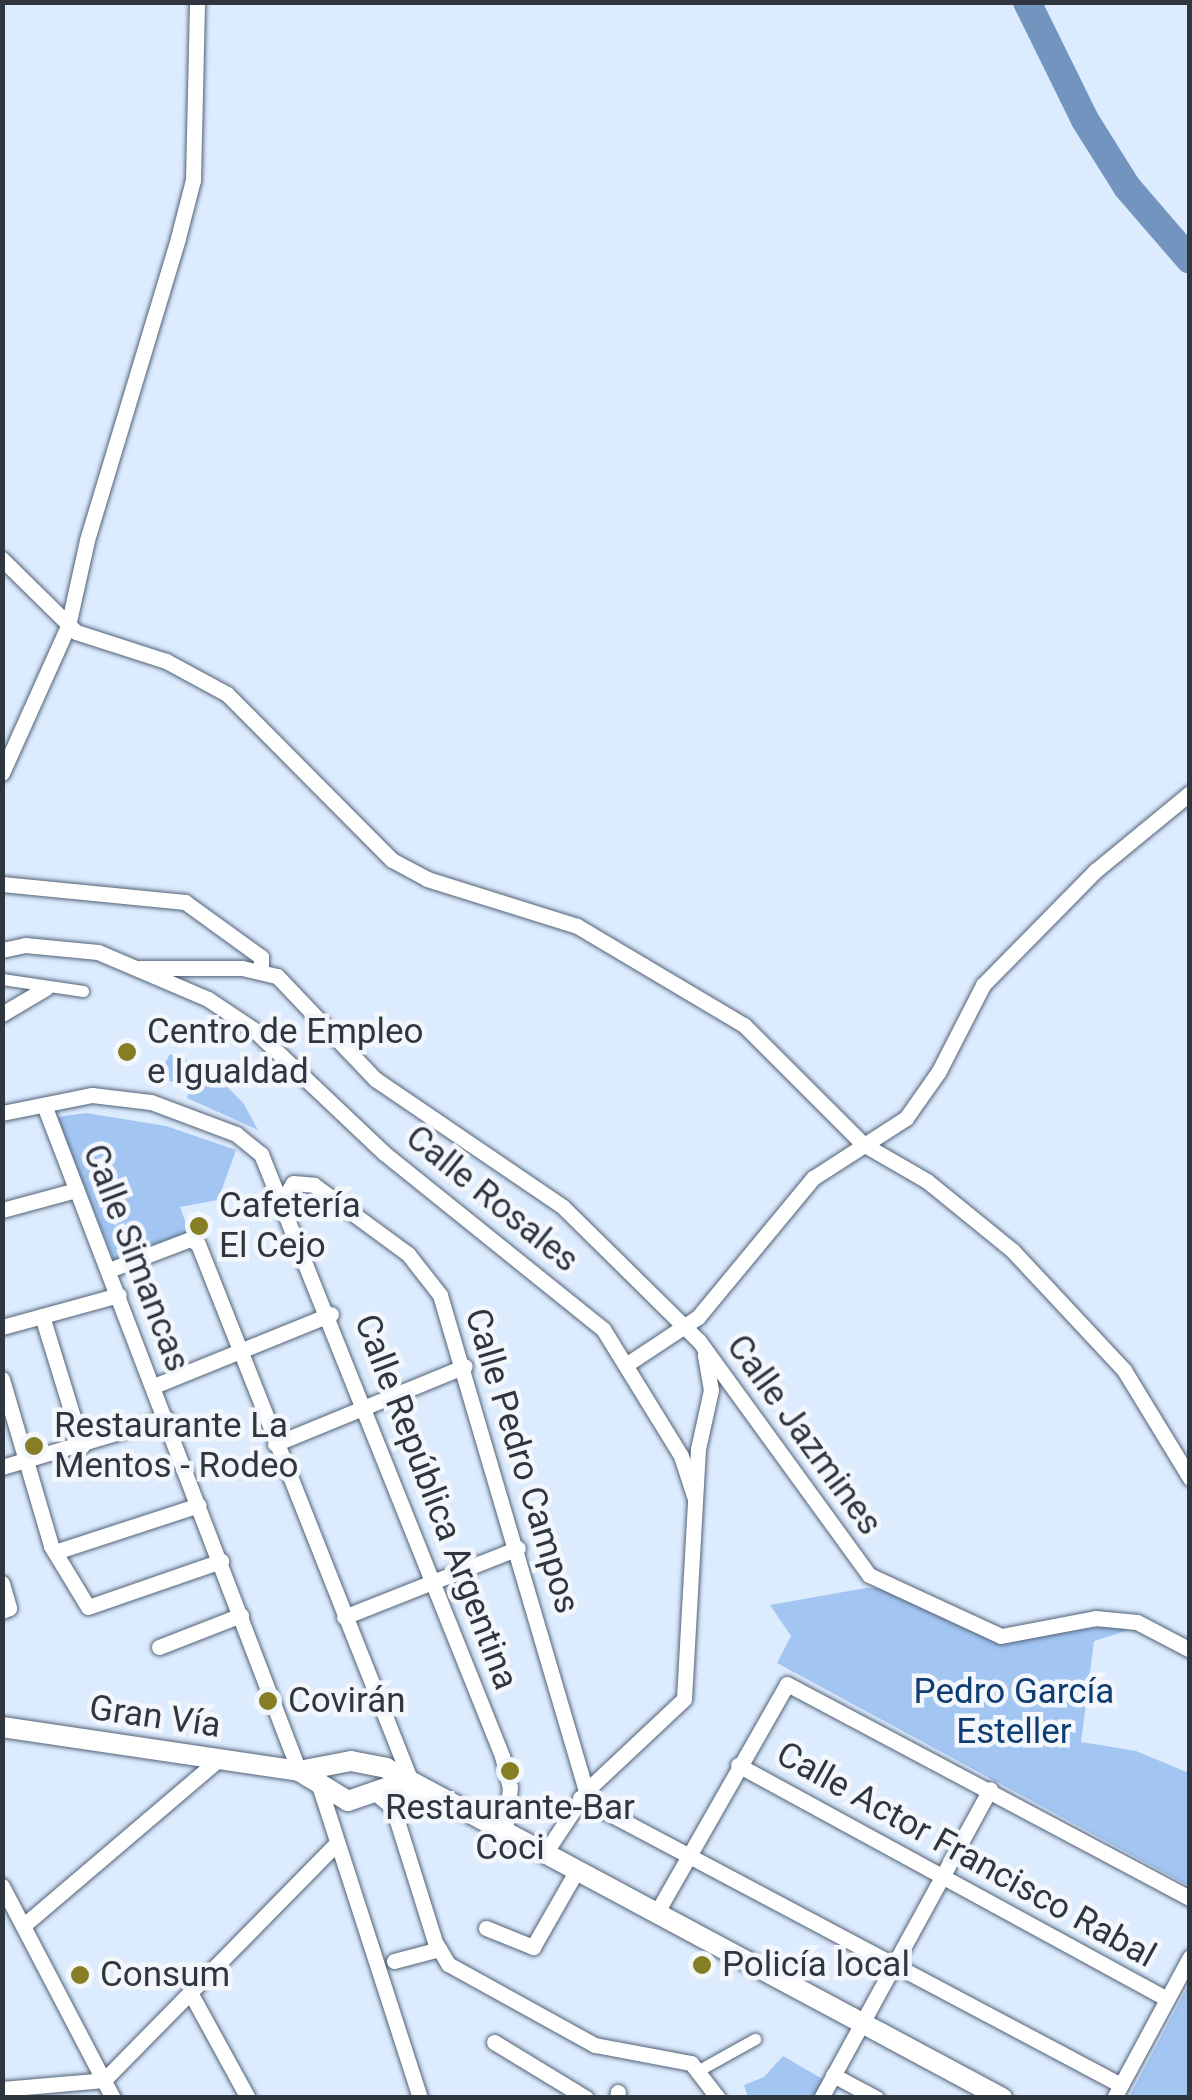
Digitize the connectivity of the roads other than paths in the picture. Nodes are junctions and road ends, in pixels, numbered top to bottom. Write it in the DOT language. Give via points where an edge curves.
graph roads {
  1 [pos="197,2"];
  2 [pos="2,560"];
  3 [pos="68,626"];
  4 [pos="2,773"];
  5 [pos="1190,792"];
  6 [pos="2,884"];
  7 [pos="2,950"];
  8 [pos="140,968"];
  9 [pos="260,970"];
  10 [pos="2,980"];
  11 [pos="46,988"];
  12 [pos="83,991"];
  13 [pos="2,1014"];
  14 [pos="44,1104"];
  15 [pos="2,1113"];
  16 [pos="862,1144"];
  17 [pos="76,1190"];
  18 [pos="284,1198"];
  19 [pos="2,1210"];
  20 [pos="109,1270"];
  21 [pos="119,1294"];
  22 [pos="330,1314"];
  23 [pos="42,1316"];
  24 [pos="691,1321"];
  25 [pos="2,1327"];
  26 [pos="699,1340"];
  27 [pos="238,1352"];
  28 [pos="626,1364"];
  29 [pos="466,1366"];
  30 [pos="2,1380"];
  31 [pos="734,1384"];
  32 [pos="154,1386"];
  33 [pos="708,1402"];
  34 [pos="366,1407"];
  35 [pos="166,1418"];
  36 [pos="699,1439"];
  37 [pos="274,1444"];
  38 [pos="674,1444"];
  39 [pos="82,1446"];
  40 [pos="27,1461"];
  41 [pos="2,1468"];
  42 [pos="1190,1478"];
  43 [pos="695,1499"];
  44 [pos="199,1505"];
  45 [pos="518,1548"];
  46 [pos="55,1552"];
  47 [pos="221,1561"];
  48 [pos="435,1582"];
  49 [pos="2,1583"];
  50 [pos="2,1610"];
  51 [pos="241,1615"];
  52 [pos="344,1617"];
  53 [pos="159,1648"];
  54 [pos="1190,1650"];
  55 [pos="2,1727"];
  56 [pos="392,1737"];
  57 [pos="220,1759"];
  58 [pos="351,1763"];
  59 [pos="738,1766"];
  60 [pos="386,1768"];
  61 [pos="418,1785"];
  62 [pos="990,1789"];
  63 [pos="319,1790"];
  64 [pos="368,1793"];
  65 [pos="583,1794"];
  66 [pos="505,1832"];
  67 [pos="334,1844"];
  68 [pos="545,1853"];
  69 [pos="690,1856"];
  70 [pos="577,1870"];
  71 [pos="942,1878"];
  72 [pos="2,1886"];
  73 [pos="1190,1898"];
  74 [pos="657,1912"];
  75 [pos="24,1926"];
  76 [pos="486,1928"];
  77 [pos="438,1950"];
  78 [pos="1190,1956"];
  79 [pos="394,1961"];
  80 [pos="894,1967"];
  81 [pos="191,1994"];
  82 [pos="1166,1998"];
  83 [pos="862,2024"];
  84 [pos="755,2039"];
  85 [pos="494,2042"];
  86 [pos="701,2069"];
  87 [pos="833,2075"];
  88 [pos="104,2080"];
  89 [pos="2,2089"];
  90 [pos="1117,2091"];
  91 [pos="114,2098"];
  92 [pos="248,2098"];
  93 [pos="420,2098"];
  94 [pos="586,2098"];
  95 [pos="718,2098"];
  96 [pos="821,2098"];
  97 [pos="876,2098"];
  98 [pos="1002,2098"];
  1 -- 3 [label="street" via="192,180 86,540"];
  2 -- 3 [label="street"];
  3 -- 4 [label="street"];
  3 -- 16 [label="street" via="102,644 166,661 227,694 392,860 426,879 577,926 705,997 780,1060"];
  5 -- 16 [label="street" via="1124,844 1008,957 983,985 940,1071 906,1118"];
  6 -- 9 [label="street, Calle Jazmines" via="184,902 261,957"];
  7 -- 8 [label="street" via="84,949"];
  8 -- 9 [label="street"];
  8 -- 28 [label="street, Calle Rosales" via="253,1029 384,1153 596,1321"];
  9 -- 24 [label="street, Calle Jazmines" via="290,986 374,1079 563,1207"];
  10 -- 11 [label="street"];
  11 -- 12 [label="street"];
  11 -- 13 [label="street"];
  14 -- 15 [label="street, Calle República Argentina"];
  14 -- 17 [label="street, Calle Simancas"];
  14 -- 18 [label="street, Calle República Argentina" via="92,1095 151,1102 210,1122 251,1144"];
  16 -- 24 [label="street" via="813,1178"];
  16 -- 42 [label="street" via="927,1181 1013,1251 1124,1370"];
  17 -- 19 [label="street"];
  17 -- 20 [label="street, Calle Simancas"];
  18 -- 22 [label="street, Calle República Argentina"];
  18 -- 29 [label="street, Calle Pedro Campos" via="292,1182 314,1185 408,1254 440,1295"];
  20 -- 21 [label="street, Calle Simancas"];
  20 -- 27 [label="street" via="196,1241"];
  21 -- 23 [label="street"];
  21 -- 32 [label="street, Calle Simancas"];
  22 -- 27 [label="street"];
  22 -- 34 [label="street, Calle República Argentina"];
  23 -- 25 [label="street"];
  23 -- 39 [label="street"];
  24 -- 26 [label="street, Calle Jazmines"];
  24 -- 28 [label="street"];
  26 -- 31 [label="street, Calle Jazmines"];
  26 -- 33 [label="street" via="711,1374"];
  27 -- 32 [label="street"];
  27 -- 37 [label="street"];
  28 -- 38 [label="street, Calle Rosales"];
  29 -- 34 [label="street"];
  29 -- 45 [label="street, Calle Pedro Campos"];
  30 -- 40 [label="street"];
  31 -- 33 [label="street"];
  31 -- 54 [label="street, Calle Jazmines" via="869,1575 1001,1636 1018,1638 1095,1618 1137,1622"];
  32 -- 35 [label="street, Calle Simancas"];
  33 -- 36 [label="street"];
  34 -- 37 [label="street"];
  34 -- 48 [label="street, Calle República Argentina"];
  35 -- 39 [label="street"];
  35 -- 44 [label="street, Calle Simancas"];
  36 -- 38 [label="street" via="692,1447"];
  36 -- 43 [label="street"];
  37 -- 52 [label="street"];
  38 -- 43 [label="street, Calle Rosales"];
  39 -- 40 [label="street"];
  40 -- 41 [label="street"];
  40 -- 46 [label="street"];
  43 -- 65 [label="street" via="684,1699"];
  44 -- 46 [label="street"];
  44 -- 47 [label="street, Calle Simancas"];
  45 -- 48 [label="street"];
  45 -- 65 [label="street, Calle Pedro Campos"];
  46 -- 47 [label="street" via="90,1608"];
  47 -- 51 [label="street, Calle Simancas"];
  48 -- 52 [label="street"];
  48 -- 66 [label="street, Calle República Argentina" via="502,1756 510,1787"];
  49 -- 50 [label="street" via="10,1608"];
  51 -- 53 [label="street"];
  51 -- 63 [label="street, Calle Simancas"];
  52 -- 56 [label="street"];
  55 -- 57 [label="street, Gran Vía"];
  56 -- 60 [label="street"];
  56 -- 61 [label="street"];
  57 -- 63 [label="street, Gran Vía"];
  57 -- 75 [label="street"];
  58 -- 60 [label="street"];
  58 -- 63 [label="street"];
  58 -- 63 [label="street"];
  58 -- 64 [label="street" via="370,1776"];
  59 -- 62 [label="street" via="786,1684"];
  59 -- 69 [label="street"];
  59 -- 71 [label="street, Calle Actor Francisco Rabal"];
  60 -- 61 [label="street"];
  60 -- 64 [label="street"];
  61 -- 64 [label="street"];
  61 -- 66 [label="street"];
  62 -- 71 [label="street"];
  62 -- 73 [label="street"];
  63 -- 64 [label="street" via="348,1801"];
  63 -- 67 [label="street, Calle Simancas"];
  64 -- 77 [label="street" via="393,1808"];
  65 -- 68 [label="street"];
  65 -- 69 [label="street"];
  66 -- 68 [label="street"];
  67 -- 81 [label="street"];
  67 -- 93 [label="street, Calle Simancas"];
  68 -- 70 [label="street"];
  69 -- 74 [label="street"];
  69 -- 80 [label="street"];
  70 -- 74 [label="street"];
  70 -- 76 [label="street" via="533,1947"];
  71 -- 80 [label="street"];
  71 -- 82 [label="street, Calle Actor Francisco Rabal"];
  72 -- 75 [label="street"];
  74 -- 83 [label="street"];
  75 -- 88 [label="street"];
  77 -- 79 [label="street"];
  77 -- 86 [label="street" via="458,1971 594,2045"];
  78 -- 82 [label="street"];
  80 -- 83 [label="street"];
  80 -- 90 [label="street"];
  81 -- 88 [label="street"];
  81 -- 92 [label="street"];
  82 -- 90 [label="street"];
  83 -- 87 [label="street"];
  83 -- 98 [label="street"];
  84 -- 86 [label="street"];
  85 -- 94 [label="street"];
  86 -- 95 [label="street"];
  87 -- 96 [label="street"];
  87 -- 97 [label="street"];
  88 -- 89 [label="street"];
  88 -- 91 [label="street"];
}
